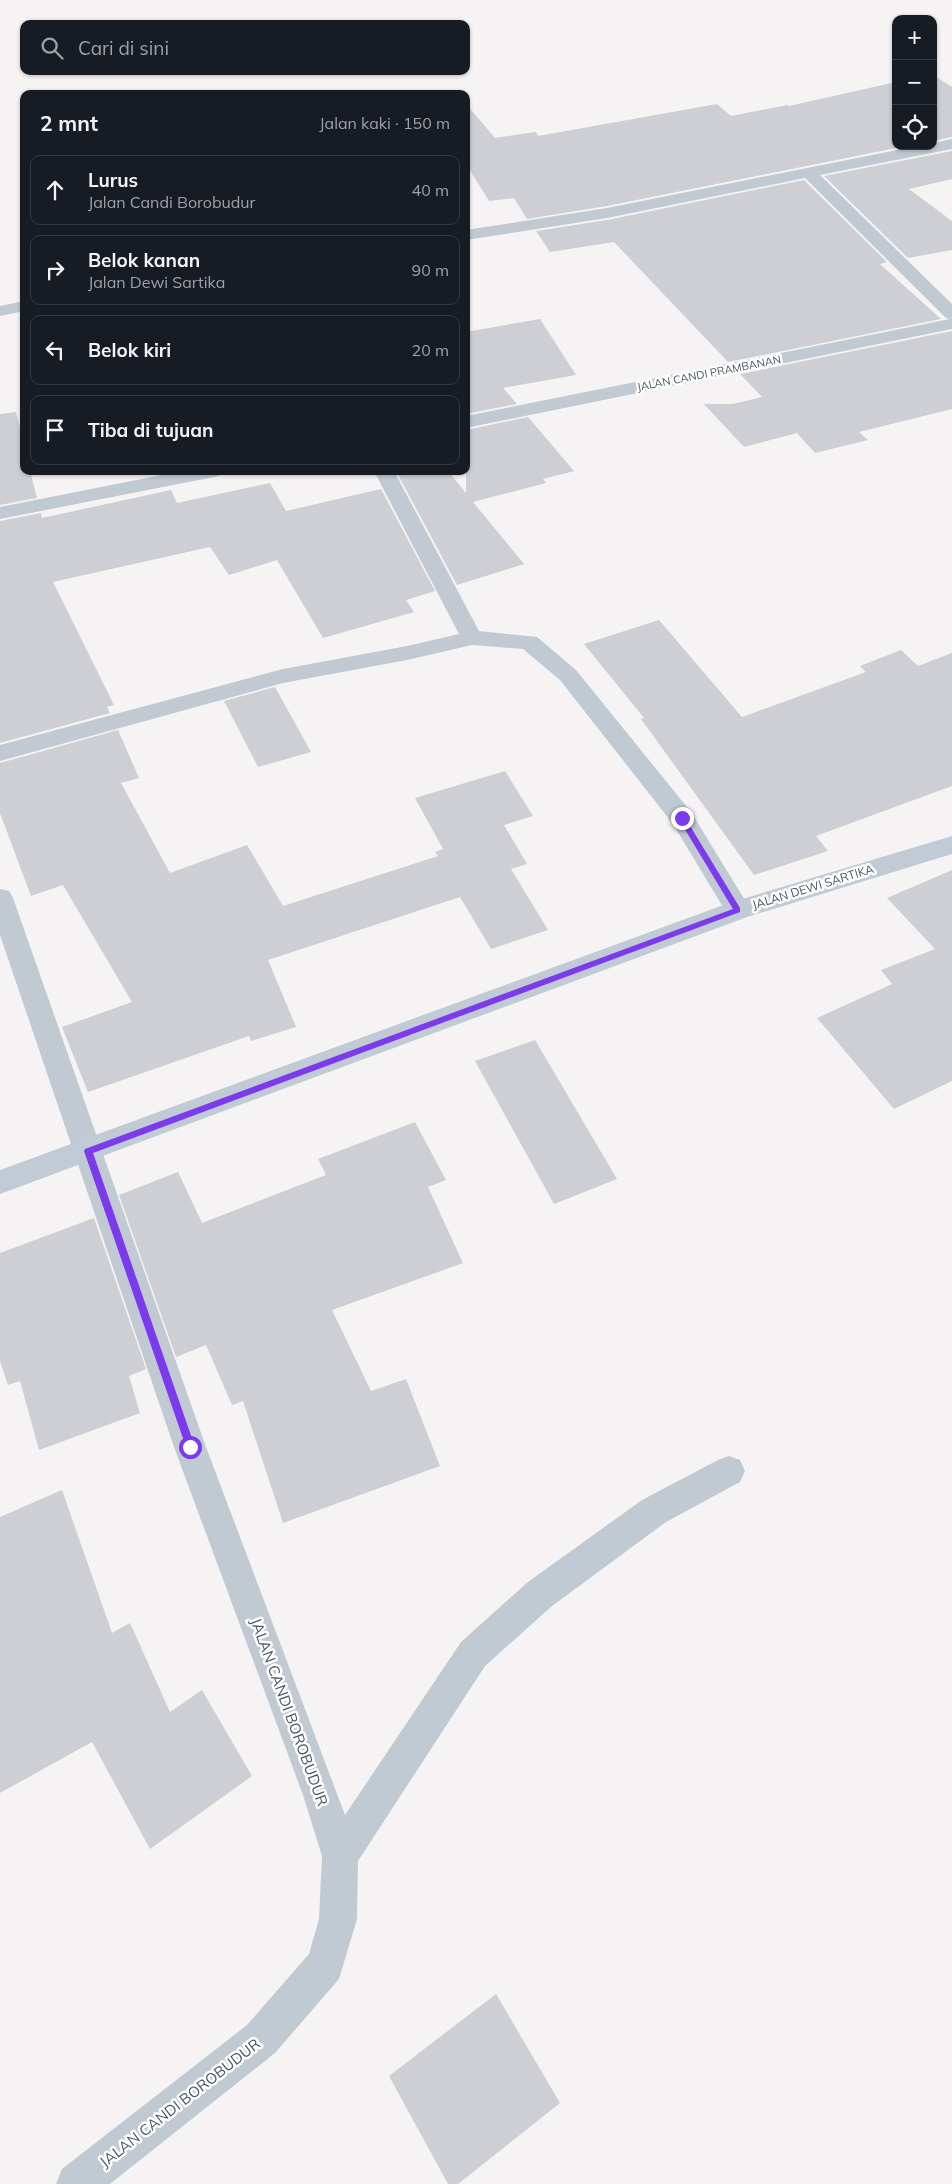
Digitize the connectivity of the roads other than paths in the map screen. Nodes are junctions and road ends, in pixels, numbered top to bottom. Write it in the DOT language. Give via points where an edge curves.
graph roads {
  1 [pos="952,144"];
  2 [pos="809,173"];
  3 [pos="470,234"];
  4 [pos="20,307"];
  5 [pos="0,311"];
  6 [pos="952,314"];
  7 [pos="952,324"];
  8 [pos="470,421"];
  9 [pos="194,475"];
  10 [pos="386,475"];
  11 [pos="0,513"];
  12 [pos="472,638"];
  13 [pos="0,753"];
  14 [pos="952,846"];
  15 [pos="0,898"];
  16 [pos="738,910"];
  17 [pos="88,1151"];
  18 [pos="0,1182"];
  19 [pos="729,1471"];
  20 [pos="340,1856"];
  21 [pos="78,2184"];
  1 -- 2 [label="street"];
  2 -- 3 [label="street" via="608,214"];
  2 -- 6 [label="street"];
  4 -- 5 [label="street"];
  7 -- 8 [label="street, JALAN CANDI PRAMBANAN"];
  9 -- 11 [label="street"];
  10 -- 12 [label="street"];
  12 -- 13 [label="street" via="282,676"];
  12 -- 16 [label="street" via="529,642 568,675 682,818"];
  14 -- 16 [label="street, JALAN DEWI SARTIKA"];
  15 -- 17 [label="street, JALAN CANDI BOROBUDUR"];
  16 -- 17 [label="street, JALAN DEWI SARTIKA"];
  17 -- 18 [label="street, JALAN DEWI SARTIKA"];
  17 -- 20 [label="street, JALAN CANDI BOROBUDUR" via="190,1447 321,1795"];
  19 -- 20 [label="street" via="654,1511 540,1594 473,1654"];
  20 -- 21 [label="street, JALAN CANDI BOROBUDUR" via="338,1918 325,1965 261,2039"];
}
